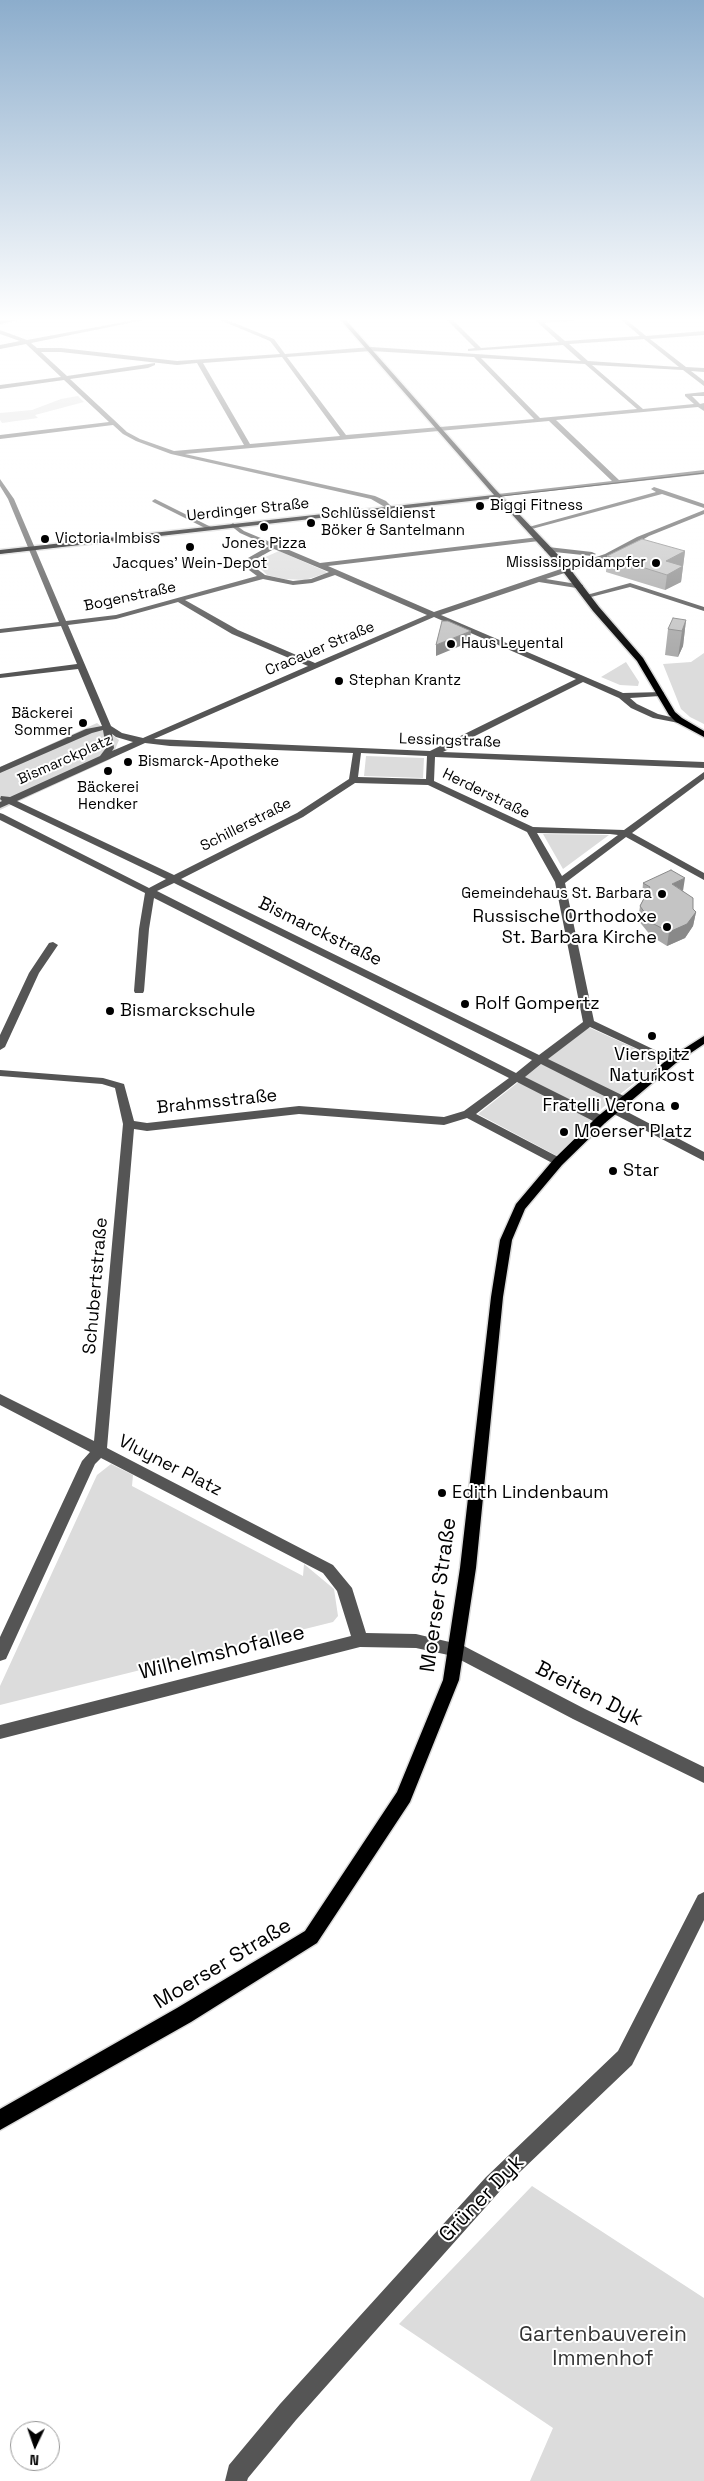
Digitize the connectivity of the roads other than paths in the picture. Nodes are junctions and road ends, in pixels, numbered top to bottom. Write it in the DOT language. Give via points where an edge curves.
graph roads {
  1 [pos="26,434"];
  2 [pos="130,434"];
  3 [pos="241,434"];
  4 [pos="342,434"];
  5 [pos="395,434"];
  6 [pos="443,434"];
  7 [pos="566,434"];
  8 [pos="0,437"];
  9 [pos="345,438"];
  10 [pos="248,446"];
  11 [pos="173,453"];
  12 [pos="704,472"];
  13 [pos="631,480"];
  14 [pos="640,480"];
  15 [pos="0,481"];
  16 [pos="616,482"];
  17 [pos="662,492"];
  18 [pos="8,494"];
  19 [pos="0,495"];
  20 [pos="498,496"];
  21 [pos="704,500"];
  22 [pos="155,501"];
  23 [pos="704,506"];
  24 [pos="390,508"];
  25 [pos="704,512"];
  26 [pos="233,525"];
  27 [pos="209,528"];
  28 [pos="528,528"];
  29 [pos="646,536"];
  30 [pos="539,539"];
  31 [pos="274,546"];
  32 [pos="32,548"];
  33 [pos="548,549"];
  34 [pos="0,552"];
  35 [pos="592,554"];
  36 [pos="320,566"];
  37 [pos="565,568"];
  38 [pos="336,572"];
  39 [pos="263,577"];
  40 [pos="534,581"];
  41 [pos="511,587"];
  42 [pos="580,587"];
  43 [pos="587,596"];
  44 [pos="181,601"];
  45 [pos="704,609"];
  46 [pos="433,615"];
  47 [pos="65,624"];
  48 [pos="0,631"];
  49 [pos="81,666"];
  50 [pos="314,666"];
  51 [pos="0,676"];
  52 [pos="583,679"];
  53 [pos="660,694"];
  54 [pos="622,696"];
  55 [pos="679,720"];
  56 [pos="178,725"];
  57 [pos="107,727"];
  58 [pos="704,734"];
  59 [pos="143,740"];
  60 [pos="196,744"];
  61 [pos="357,752"];
  62 [pos="431,754"];
  63 [pos="102,758"];
  64 [pos="704,765"];
  65 [pos="0,770"];
  66 [pos="704,775"];
  67 [pos="352,780"];
  68 [pos="430,782"];
  69 [pos="3,801"];
  70 [pos="0,816"];
  71 [pos="530,830"];
  72 [pos="625,833"];
  73 [pos="704,877"];
  74 [pos="172,878"];
  75 [pos="560,882"];
  76 [pos="150,891"];
  77 [pos="53,945"];
  78 [pos="139,992"];
  79 [pos="589,1022"];
  80 [pos="704,1039"];
  81 [pos="0,1047"];
  82 [pos="540,1059"];
  83 [pos="672,1061"];
  84 [pos="0,1073"];
  85 [pos="517,1076"];
  86 [pos="619,1105"];
  87 [pos="468,1114"];
  88 [pos="601,1120"];
  89 [pos="129,1124"];
  90 [pos="704,1156"];
  91 [pos="558,1162"];
  92 [pos="0,1398"];
  93 [pos="100,1451"];
  94 [pos="360,1640"];
  95 [pos="456,1650"];
  96 [pos="0,1654"];
  97 [pos="0,1732"];
  98 [pos="704,1775"];
  99 [pos="704,1901"];
  100 [pos="0,2120"];
  101 [pos="236,2481"];
  1 -- 8 [label="street"];
  2 -- 11 [label="street"];
  3 -- 10 [label="street"];
  4 -- 9 [label="street"];
  5 -- 9 [label="street"];
  6 -- 20 [label="main road"];
  7 -- 16 [label="street"];
  9 -- 10 [label="street"];
  10 -- 11 [label="street"];
  11 -- 24 [label="street" via="373,497"];
  12 -- 14 [label="street"];
  13 -- 14 [label="street"];
  13 -- 16 [label="street"];
  13 -- 17 [label="street"];
  14 -- 21 [label="street"];
  15 -- 18 [label="street"];
  16 -- 20 [label="street"];
  17 -- 23 [label="street"];
  17 -- 28 [label="street"];
  18 -- 19 [label="street"];
  18 -- 32 [label="street"];
  20 -- 24 [label="main road, Uerdinger Straße"];
  20 -- 28 [label="main road"];
  22 -- 27 [label="street"];
  24 -- 26 [label="main road, Uerdinger Straße"];
  25 -- 29 [label="street"];
  26 -- 27 [label="main road, Uerdinger Straße"];
  26 -- 31 [label="street"];
  27 -- 32 [label="main road, Uerdinger Straße"];
  28 -- 30 [label="main road"];
  29 -- 35 [label="street"];
  29 -- 37 [label="street" via="627,548"];
  30 -- 33 [label="main road"];
  30 -- 36 [label="street"];
  31 -- 36 [label="street"];
  31 -- 39 [label="street" via="252,558 253,570"];
  32 -- 34 [label="main road, Uerdinger Straße"];
  32 -- 47 [label="street"];
  33 -- 35 [label="street"];
  33 -- 37 [label="main road"];
  35 -- 37 [label="street"];
  36 -- 38 [label="street"];
  37 -- 40 [label="street, Cracauer Straße"];
  37 -- 41 [label="street, Cracauer Straße"];
  37 -- 42 [label="main road"];
  38 -- 39 [label="street" via="312,581 293,583"];
  38 -- 46 [label="street"];
  39 -- 44 [label="street, Bogenstraße"];
  40 -- 41 [label="street, Cracauer Straße"];
  40 -- 42 [label="street"];
  41 -- 46 [label="street, Cracauer Straße"];
  42 -- 43 [label="main road"];
  43 -- 45 [label="street" via="630,585"];
  43 -- 53 [label="main road" via="640,660"];
  44 -- 47 [label="street, Bogenstraße" via="116,617"];
  44 -- 50 [label="street" via="235,632"];
  46 -- 50 [label="street, Cracauer Straße"];
  46 -- 52 [label="street"];
  47 -- 48 [label="street, Bogenstraße"];
  47 -- 49 [label="street"];
  49 -- 51 [label="street"];
  49 -- 57 [label="street"];
  50 -- 56 [label="street, Cracauer Straße"];
  52 -- 54 [label="street"];
  52 -- 62 [label="street"];
  53 -- 54 [label="street"];
  53 -- 55 [label="main road"];
  54 -- 55 [label="street" via="634,706 656,716"];
  55 -- 58 [label="main road"];
  56 -- 59 [label="street, Cracauer Straße"];
  56 -- 60 [label="street, Lessingstraße" via="175,735"];
  57 -- 59 [label="street, Lessingstraße" via="119,734"];
  57 -- 63 [label="street" via="110,748"];
  57 -- 65 [label="street, Bismarckplatz" via="89,731"];
  59 -- 60 [label="street, Lessingstraße"];
  59 -- 63 [label="street, Bismarckplatz"];
  60 -- 61 [label="street, Lessingstraße"];
  61 -- 62 [label="street, Lessingstraße"];
  61 -- 67 [label="street"];
  62 -- 64 [label="street, Lessingstraße"];
  62 -- 68 [label="street"];
  63 -- 69 [label="street, Bismarckplatz"];
  66 -- 72 [label="street"];
  67 -- 68 [label="street"];
  67 -- 74 [label="street, Schillerstraße" via="300,815"];
  68 -- 71 [label="street, Herderstraße"];
  69 -- 74 [label="street, Bismarckstraße"];
  70 -- 76 [label="street"];
  71 -- 72 [label="street" via="610,830"];
  71 -- 75 [label="street"];
  72 -- 73 [label="street"];
  72 -- 75 [label="street"];
  74 -- 76 [label="street, Schillerstraße"];
  74 -- 82 [label="street, Bismarckstraße"];
  75 -- 79 [label="street"];
  76 -- 78 [label="street"];
  76 -- 85 [label="street"];
  77 -- 81 [label="street" via="34,973"];
  79 -- 82 [label="street"];
  79 -- 83 [label="street"];
  80 -- 83 [label="main road, Moerser Straße"];
  82 -- 85 [label="street"];
  82 -- 86 [label="street, Bismarckstraße"];
  83 -- 86 [label="main road, Moerser Straße"];
  84 -- 89 [label="street" via="103,1081 120,1086"];
  85 -- 87 [label="street"];
  85 -- 88 [label="street"];
  86 -- 88 [label="main road, Moerser Straße"];
  86 -- 90 [label="street, Bismarckstraße"];
  87 -- 89 [label="street, Brahmsstraße" via="444,1120 299,1110 147,1127"];
  87 -- 91 [label="street"];
  88 -- 91 [label="main road, Moerser Straße"];
  89 -- 93 [label="street, Schubertstraße"];
  91 -- 95 [label="main road, Moerser Straße" via="520,1207 506,1240"];
  92 -- 93 [label="street"];
  93 -- 94 [label="street, Vluyner Platz" via="328,1569 344,1588"];
  93 -- 96 [label="street, Vluyner Platz" via="89,1461"];
  94 -- 95 [label="street, Wilhelmshofallee" via="416,1641"];
  94 -- 97 [label="street, Wilhelmshofallee"];
  95 -- 98 [label="street, Breiten Dyk"];
  95 -- 100 [label="main road, Moerser Straße" via="451,1680 404,1797 311,1937"];
  99 -- 101 [label="street, Grüner Dyk" via="624,2058 493,2184 288,2412 237,2473"];
}
